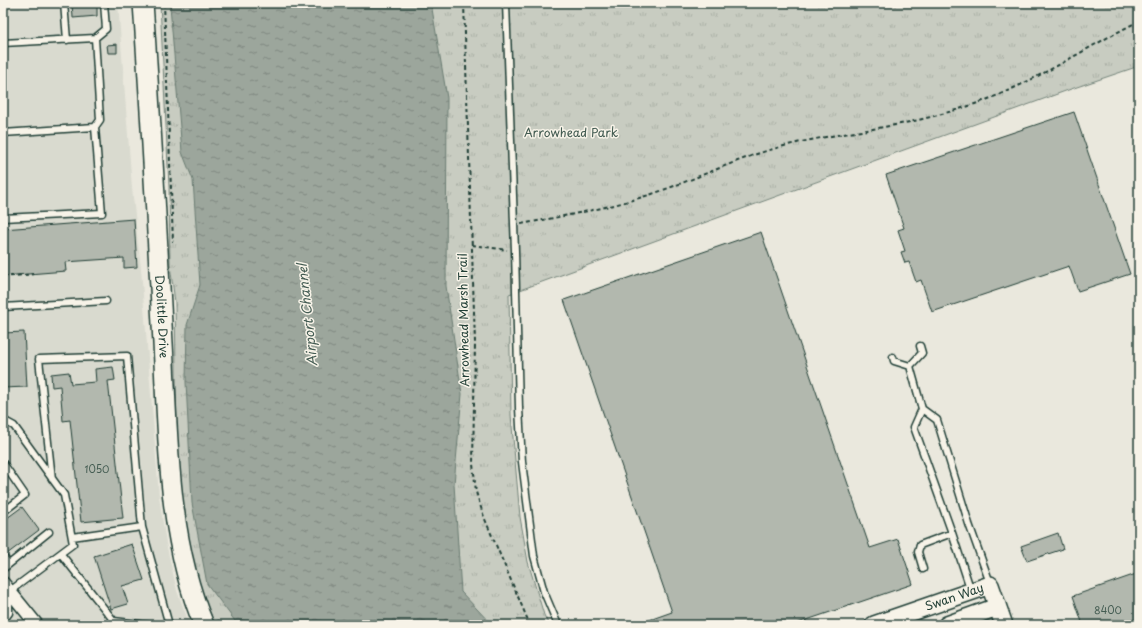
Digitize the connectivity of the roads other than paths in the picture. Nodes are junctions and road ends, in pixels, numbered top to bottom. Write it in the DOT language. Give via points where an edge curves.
graph roads {
  1 [pos="64,3"];
  2 [pos="104,3"];
  3 [pos="143,3"];
  4 [pos="506,3"];
  5 [pos="95,38"];
  6 [pos="67,40"];
  7 [pos="3,43"];
  8 [pos="95,127"];
  9 [pos="3,133"];
  10 [pos="3,218"];
  11 [pos="106,301"];
  12 [pos="3,308"];
  13 [pos="920,346"];
  14 [pos="893,357"];
  15 [pos="910,366"];
  16 [pos="922,409"];
  17 [pos="3,420"];
  18 [pos="3,463"];
  19 [pos="52,479"];
  20 [pos="3,512"];
  21 [pos="142,527"];
  22 [pos="49,532"];
  23 [pos="952,533"];
  24 [pos="72,537"];
  25 [pos="61,554"];
  26 [pos="3,557"];
  27 [pos="9,564"];
  28 [pos="3,569"];
  29 [pos="923,569"];
  30 [pos="990,585"];
  31 [pos="5,588"];
  32 [pos="971,592"];
  33 [pos="997,607"];
  34 [pos="980,620"];
  35 [pos="3,621"];
  36 [pos="210,622"];
  37 [pos="37,625"];
  38 [pos="147,625"];
  39 [pos="169,625"];
  40 [pos="558,625"];
  41 [pos="874,625"];
  42 [pos="948,625"];
  43 [pos="1004,625"];
  1 -- 6 [label="lane"];
  2 -- 5 [label="lane" via="106,30"];
  3 -- 36 [label="main road, Doolittle Drive" via="174,507 179,544 195,604"];
  4 -- 40 [label="lane" via="522,462 534,556 544,592"];
  5 -- 6 [label="lane"];
  5 -- 8 [label="lane" via="100,120"];
  6 -- 7 [label="lane"];
  8 -- 9 [label="lane"];
  8 -- 10 [label="lane" via="102,213"];
  11 -- 12 [label="lane"];
  13 -- 15 [label="lane" via="922,354"];
  14 -- 15 [label="lane" via="894,361"];
  15 -- 16 [label="lane"];
  16 -- 23 [label="lane" via="914,427"];
  16 -- 30 [label="lane" via="937,420"];
  17 -- 19 [label="lane" via="14,426"];
  18 -- 20 [label="lane" via="25,495"];
  19 -- 21 [label="lane" via="39,359 127,356"];
  19 -- 24 [label="lane" via="64,495"];
  21 -- 24 [label="lane"];
  21 -- 39 [label="lane"];
  22 -- 27 [label="lane"];
  23 -- 29 [label="lane" via="920,545 918,552"];
  23 -- 32 [label="lane"];
  24 -- 25 [label="lane" via="73,544"];
  25 -- 31 [label="lane"];
  25 -- 38 [label="lane" via="114,621"];
  26 -- 27 [label="lane"];
  27 -- 28 [label="lane"];
  30 -- 32 [label="main road, Swan Way"];
  30 -- 33 [label="main road"];
  31 -- 35 [label="lane" via="10,612"];
  31 -- 37 [label="street"];
  32 -- 34 [label="main road"];
  32 -- 41 [label="main road, Swan Way"];
  33 -- 34 [label="main road, Swan Way"];
  33 -- 43 [label="main road"];
  34 -- 42 [label="main road, Swan Way"];
}
